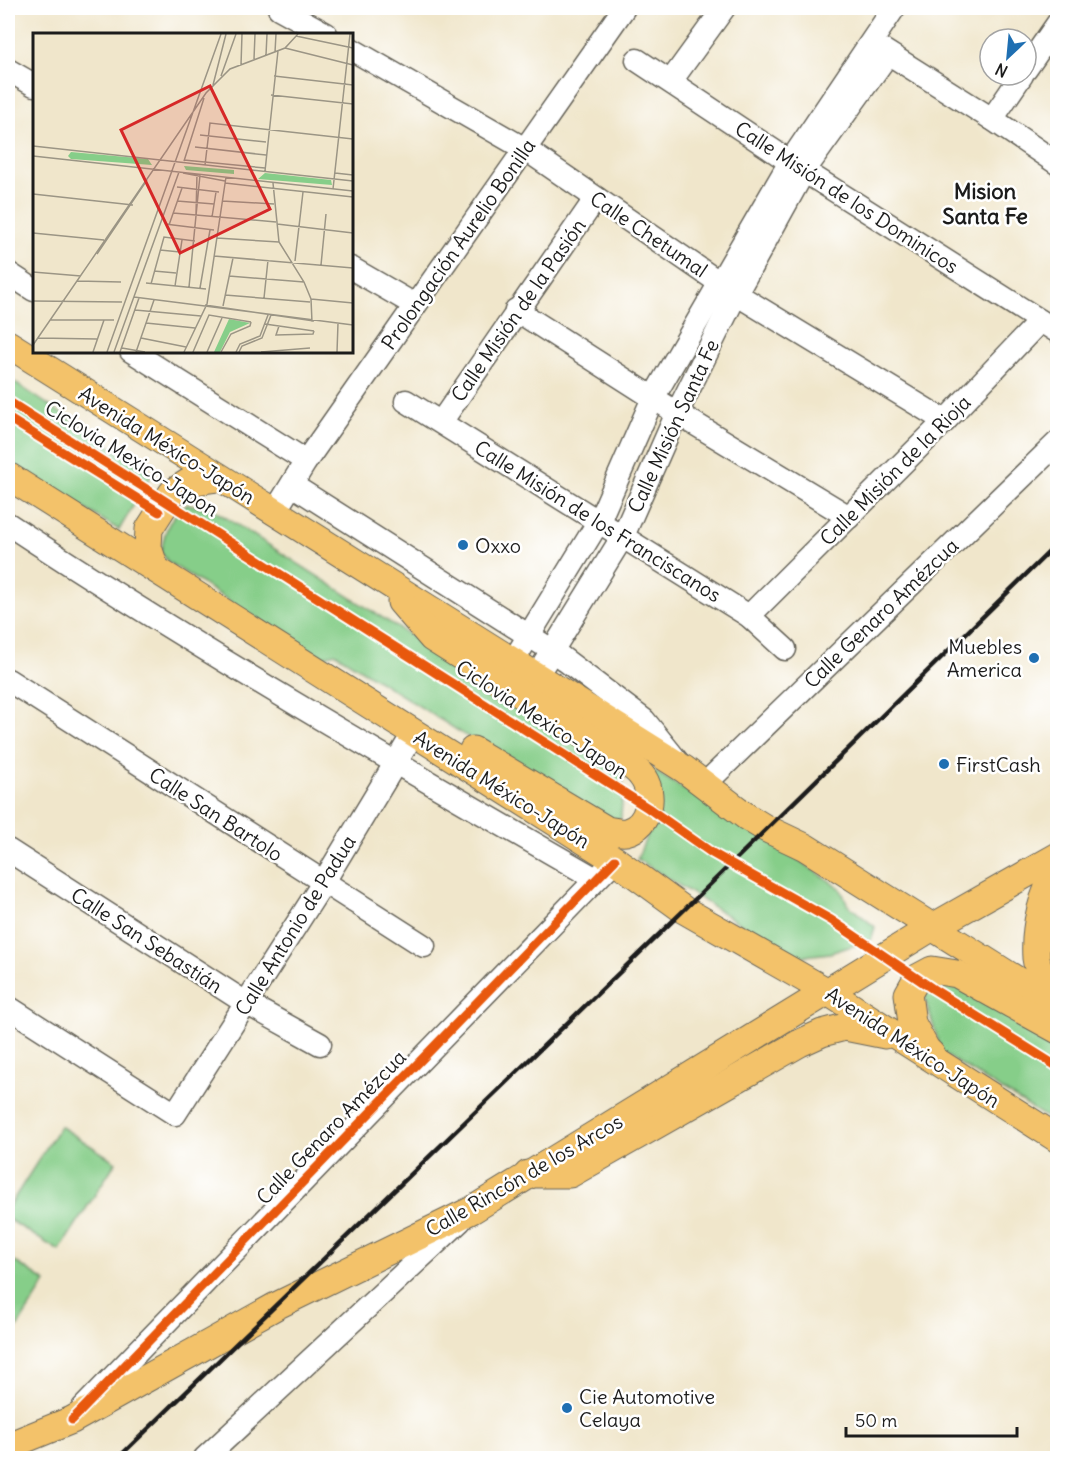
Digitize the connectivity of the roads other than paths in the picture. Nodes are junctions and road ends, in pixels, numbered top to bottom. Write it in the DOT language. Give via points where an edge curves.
graph roads {
  1 [pos="279,8"];
  2 [pos="624,8"];
  3 [pos="723,8"];
  4 [pos="894,8"];
  5 [pos="1058,23"];
  6 [pos="324,33"];
  7 [pos="879,48"];
  8 [pos="352,50"];
  9 [pos="1038,52"];
  10 [pos="637,60"];
  11 [pos="8,70"];
  12 [pos="671,81"];
  13 [pos="33,84"];
  14 [pos="1014,87"];
  15 [pos="992,119"];
  16 [pos="525,149"];
  17 [pos="1058,164"];
  18 [pos="797,166"];
  19 [pos="596,198"];
  20 [pos="352,269"];
  21 [pos="8,273"];
  22 [pos="728,288"];
  23 [pos="33,289"];
  24 [pos="416,305"];
  25 [pos="516,310"];
  26 [pos="1049,326"];
  27 [pos="133,352"];
  28 [pos="14,353"];
  29 [pos="653,398"];
  30 [pos="406,401"];
  31 [pos="677,413"];
  32 [pos="945,421"];
  33 [pos="441,422"];
  34 [pos="1058,442"];
  35 [pos="306,461"];
  36 [pos="8,476"];
  37 [pos="218,478"];
  38 [pos="292,484"];
  39 [pos="274,513"];
  40 [pos="849,517"];
  41 [pos="599,521"];
  42 [pos="8,524"];
  43 [pos="623,536"];
  44 [pos="155,568"];
  45 [pos="383,582"];
  46 [pos="748,616"];
  47 [pos="528,635"];
  48 [pos="785,648"];
  49 [pos="553,651"];
  50 [pos="512,663"];
  51 [pos="320,672"];
  52 [pos="536,677"];
  53 [pos="8,680"];
  54 [pos="414,734"];
  55 [pos="396,764"];
  56 [pos="695,776"];
  57 [pos="1058,844"];
  58 [pos="8,850"];
  59 [pos="615,860"];
  60 [pos="1050,864"];
  61 [pos="596,879"];
  62 [pos="323,883"];
  63 [pos="931,928"];
  64 [pos="424,946"];
  65 [pos="828,992"];
  66 [pos="246,1002"];
  67 [pos="1052,1003"];
  68 [pos="8,1007"];
  69 [pos="1058,1030"];
  70 [pos="900,1038"];
  71 [pos="320,1044"];
  72 [pos="944,1067"];
  73 [pos="1058,1139"];
  74 [pos="528,1174"];
  75 [pos="472,1210"];
  76 [pos="72,1420"];
  77 [pos="8,1446"];
  78 [pos="205,1458"];
  1 -- 6 [label="street"];
  2 -- 16 [label="street, Prolongación Aurelio Bonilla"];
  3 -- 12 [label="street"];
  4 -- 7 [label="street, Calle Misión Santa Fe"];
  5 -- 9 [label="street"];
  7 -- 15 [label="street"];
  7 -- 18 [label="street, Calle Misión Santa Fe"];
  8 -- 16 [label="street, Calle Chetumal"];
  10 -- 12 [label="street, Calle Misión de los Dominicos"];
  11 -- 13 [label="street"];
  12 -- 18 [label="street, Calle Misión de los Dominicos"];
  14 -- 15 [label="street"];
  15 -- 17 [label="street"];
  16 -- 19 [label="street, Calle Chetumal"];
  16 -- 24 [label="street, Prolongación Aurelio Bonilla"];
  18 -- 22 [label="street, Calle Misión Santa Fe"];
  18 -- 26 [label="street, Calle Misión de los Dominicos"];
  19 -- 22 [label="street, Calle Chetumal"];
  19 -- 25 [label="street, Calle Misión de la Pasión"];
  20 -- 24 [label="street"];
  21 -- 23 [label="street"];
  22 -- 29 [label="street, Calle Misión Santa Fe"];
  22 -- 31 [label="street, Calle Misión Santa Fe"];
  22 -- 32 [label="street, Calle Chetumal"];
  24 -- 35 [label="street, Prolongación Aurelio Bonilla"];
  25 -- 29 [label="street"];
  25 -- 33 [label="street, Calle Misión de la Pasión"];
  26 -- 32 [label="street, Calle Misión de la Rioja"];
  27 -- 35 [label="street"];
  28 -- 37 [label="main road, Avenida México-Japón"];
  29 -- 31 [label="street"];
  29 -- 41 [label="street, Calle Misión Santa Fe"];
  30 -- 33 [label="street, Calle Misión de los Franciscanos"];
  31 -- 40 [label="street"];
  31 -- 43 [label="street, Calle Misión Santa Fe"];
  32 -- 40 [label="street, Calle Misión de la Rioja"];
  33 -- 41 [label="street, Calle Misión de los Franciscanos"];
  34 -- 56 [label="street, Calle Genaro Amézcua"];
  35 -- 38 [label="street, Prolongación Aurelio Bonilla"];
  36 -- 44 [label="main road, Avenida México-Japón"];
  37 -- 39 [label="main road, Avenida México-Japón"];
  37 -- 44 [label="main road" via="189,482 172,493 149,529 148,546"];
  38 -- 39 [label="street, Prolongación Aurelio Bonilla"];
  38 -- 47 [label="street"];
  39 -- 45 [label="main road, Avenida México-Japón"];
  40 -- 46 [label="street, Calle Misión de la Rioja"];
  41 -- 43 [label="street, Calle Misión de los Franciscanos"];
  41 -- 47 [label="street, Calle Misión Santa Fe"];
  42 -- 55 [label="street"];
  43 -- 46 [label="street, Calle Misión de los Franciscanos"];
  43 -- 49 [label="street, Calle Misión Santa Fe"];
  44 -- 51 [label="main road, Avenida México-Japón"];
  45 -- 50 [label="main road, Avenida México-Japón"];
  45 -- 51 [label="main road" via="432,638 620,757 642,776 651,794 640,825 625,833 607,830 390,701"];
  46 -- 48 [label="street, Calle Misión de los Franciscanos"];
  47 -- 49 [label="street"];
  47 -- 50 [label="street, Calle Misión Santa Fe"];
  49 -- 52 [label="street, Calle Misión Santa Fe"];
  49 -- 56 [label="street" via="644,720"];
  50 -- 52 [label="main road, Avenida México-Japón"];
  51 -- 54 [label="main road, Avenida México-Japón"];
  52 -- 56 [label="main road, Avenida México-Japón"];
  53 -- 62 [label="street, Calle San Bartolo"];
  54 -- 55 [label="street, Calle Antonio de Padua"];
  54 -- 59 [label="main road, Avenida México-Japón"];
  55 -- 61 [label="street"];
  55 -- 62 [label="street, Calle Antonio de Padua"];
  56 -- 63 [label="main road, Avenida México-Japón" via="747,817 805,847"];
  57 -- 60 [label="street"];
  58 -- 66 [label="street, Calle San Sebastián"];
  59 -- 61 [label="street, Calle Genaro Amézcua"];
  59 -- 65 [label="main road, Avenida México-Japón" via="684,909"];
  60 -- 63 [label="main road, Calle Rincón de los Arcos"];
  60 -- 67 [label="main road" via="1038,920 1036,959"];
  61 -- 76 [label="street, Calle Genaro Amézcua"];
  62 -- 64 [label="street, Calle San Bartolo"];
  62 -- 66 [label="street, Calle Antonio de Padua"];
  63 -- 65 [label="main road, Calle Rincón de los Arcos"];
  63 -- 67 [label="main road, Avenida México-Japón"];
  65 -- 70 [label="main road, Avenida México-Japón"];
  65 -- 74 [label="main road, Calle Rincón de los Arcos"];
  66 -- 68 [label="street, Calle Antonio de Padua" via="175,1114"];
  66 -- 71 [label="street, Calle San Sebastián"];
  69 -- 72 [label="main road" via="957,974 932,970 917,978 908,994 909,1004 916,1032"];
  70 -- 72 [label="main road, Avenida México-Japón"];
  70 -- 74 [label="main road" via="845,1027 822,1033 570,1174"];
  72 -- 73 [label="main road, Avenida México-Japón"];
  74 -- 75 [label="main road, Calle Rincón de los Arcos"];
  75 -- 76 [label="main road, Calle Rincón de los Arcos" via="276,1306"];
  75 -- 78 [label="street"];
  76 -- 77 [label="main road, Calle Rincón de los Arcos"];
}
